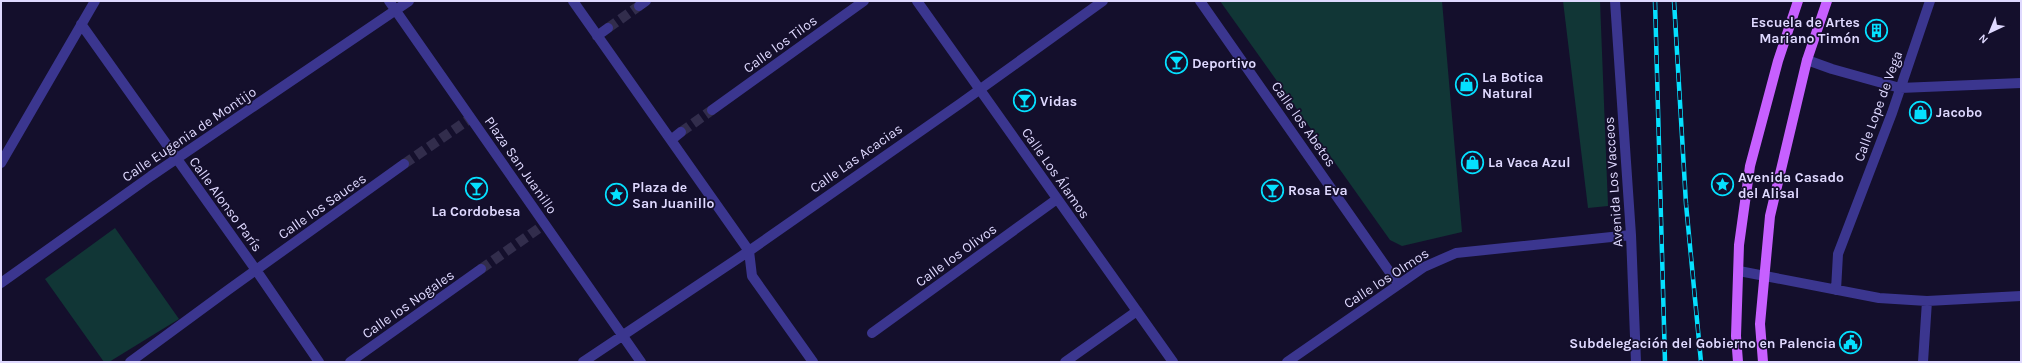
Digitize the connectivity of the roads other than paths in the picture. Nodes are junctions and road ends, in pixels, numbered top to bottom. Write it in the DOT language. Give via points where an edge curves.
graph roads {
  1 [pos="95,1"];
  2 [pos="389,1"];
  3 [pos="409,1"];
  4 [pos="573,1"];
  5 [pos="864,1"];
  6 [pos="916,1"];
  7 [pos="1103,1"];
  8 [pos="1200,1"];
  9 [pos="1615,1"];
  10 [pos="1798,1"];
  11 [pos="1827,1"];
  12 [pos="1930,1"];
  13 [pos="396,10"];
  14 [pos="81,24"];
  15 [pos="608,28"];
  16 [pos="597,36"];
  17 [pos="1808,60"];
  18 [pos="2021,83"];
  19 [pos="1900,88"];
  20 [pos="980,90"];
  21 [pos="712,110"];
  22 [pos="681,132"];
  23 [pos="671,140"];
  24 [pos="177,159"];
  25 [pos="1,163"];
  26 [pos="404,164"];
  27 [pos="1057,199"];
  28 [pos="1631,235"];
  29 [pos="748,251"];
  30 [pos="481,269"];
  31 [pos="256,270"];
  32 [pos="1739,271"];
  33 [pos="1763,277"];
  34 [pos="1,283"];
  35 [pos="1398,284"];
  36 [pos="1836,290"];
  37 [pos="2021,296"];
  38 [pos="1927,301"];
  39 [pos="1137,311"];
  40 [pos="872,334"];
  41 [pos="623,336"];
  42 [pos="130,362"];
  43 [pos="319,362"];
  44 [pos="350,362"];
  45 [pos="583,362"];
  46 [pos="641,362"];
  47 [pos="813,362"];
  48 [pos="1065,362"];
  49 [pos="1173,362"];
  50 [pos="1287,362"];
  51 [pos="1636,362"];
  52 [pos="1738,362"];
  53 [pos="1763,362"];
  54 [pos="1923,362"];
  1 -- 14 [label="street"];
  2 -- 13 [label="street, Plaza San Juanillo"];
  3 -- 13 [label="street, Calle Eugenia de Montijo"];
  4 -- 16 [label="street"];
  5 -- 21 [label="street, Calle los Tilos"];
  6 -- 20 [label="street, Calle Los Álamos"];
  7 -- 20 [label="street, Calle Las Acacias"];
  8 -- 35 [label="street, Calle los Abetos"];
  9 -- 28 [label="street, Avenida Los Vacceos"];
  10 -- 32 [label="main road" via="1778,61 1750,166 1739,245"];
  11 -- 17 [label="main road"];
  12 -- 19 [label="street, Calle Lope de Vega"];
  13 -- 24 [label="street, Calle Eugenia de Montijo"];
  13 -- 41 [label="street, Plaza San Juanillo"];
  14 -- 24 [label="street, Calle Alonso París"];
  14 -- 25 [label="street"];
  15 -- 16 [label="street"];
  16 -- 23 [label="street"];
  17 -- 19 [label="street"];
  17 -- 33 [label="main road" via="1770,216"];
  18 -- 19 [label="street"];
  19 -- 36 [label="street, Calle Lope de Vega" via="1838,254"];
  20 -- 27 [label="street, Calle Los Álamos"];
  20 -- 29 [label="street, Calle Las Acacias"];
  22 -- 23 [label="street"];
  23 -- 29 [label="street"];
  24 -- 31 [label="street, Calle Alonso París"];
  24 -- 34 [label="street, Calle Eugenia de Montijo"];
  26 -- 31 [label="street, Calle los Sauces"];
  27 -- 39 [label="street, Calle Los Álamos"];
  27 -- 40 [label="street, Calle los Olivos"];
  28 -- 35 [label="street, Calle los Olmos" via="1456,253 1424,267"];
  28 -- 51 [label="street, Avenida Los Vacceos"];
  29 -- 41 [label="street, Calle Las Acacias"];
  29 -- 47 [label="street" via="752,276"];
  30 -- 44 [label="street, Calle los Nogales"];
  31 -- 42 [label="street, Calle los Sauces"];
  31 -- 43 [label="street, Calle Alonso París"];
  32 -- 33 [label="street"];
  32 -- 52 [label="main road" via="1736,336"];
  33 -- 36 [label="street"];
  33 -- 53 [label="main road" via="1760,324"];
  35 -- 50 [label="street, Calle los Olmos"];
  36 -- 38 [label="street" via="1879,298"];
  37 -- 38 [label="street"];
  38 -- 54 [label="street"];
  39 -- 48 [label="street"];
  39 -- 49 [label="street, Calle Los Álamos"];
  41 -- 45 [label="street, Calle Las Acacias"];
  41 -- 46 [label="street, Plaza San Juanillo"];
}
